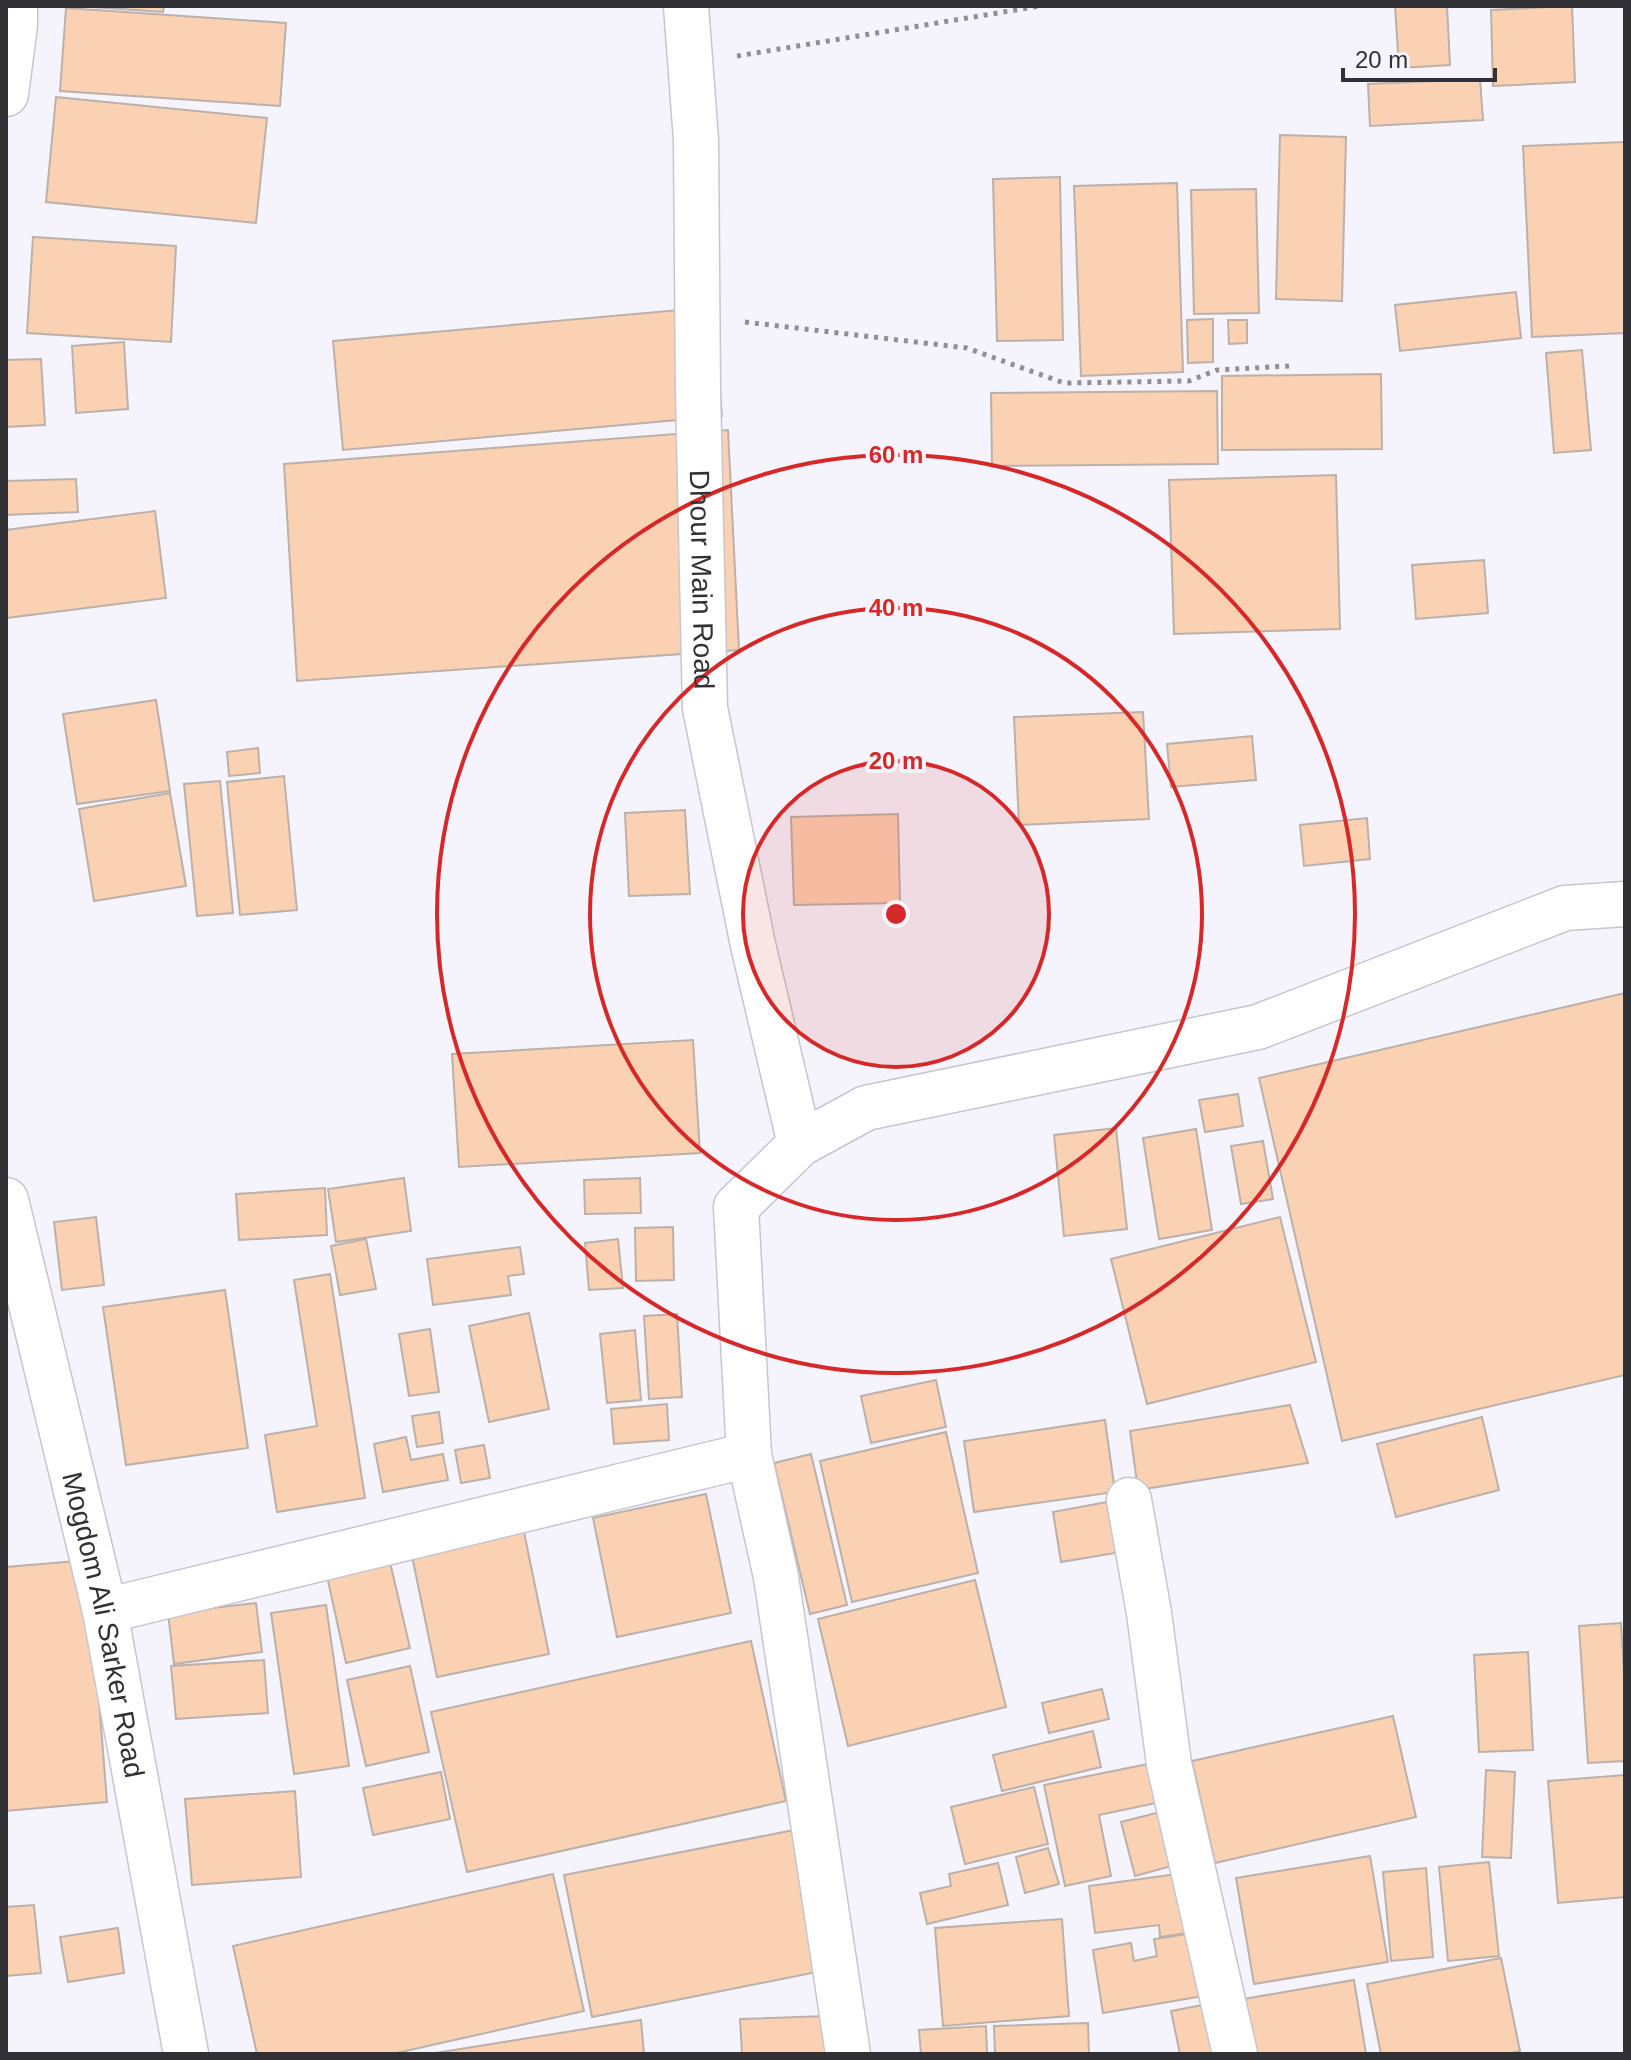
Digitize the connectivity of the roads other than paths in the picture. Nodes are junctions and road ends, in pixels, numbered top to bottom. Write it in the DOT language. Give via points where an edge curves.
graph roads {
  1 [pos="15,6"];
  2 [pos="686,6"];
  3 [pos="6,94"];
  4 [pos="1625,904"];
  5 [pos="800,1144"];
  6 [pos="6,1200"];
  7 [pos="749,1455"];
  8 [pos="1129,1500"];
  9 [pos="105,1611"];
  10 [pos="186,2054"];
  11 [pos="848,2054"];
  12 [pos="1235,2054"];
  1 -- 3 [label="street"];
  2 -- 5 [label="street, Dhour Main Road" via="696,140 705,708"];
  4 -- 5 [label="street" via="1565,908 1258,1027 866,1108"];
  5 -- 7 [label="street" via="736,1207"];
  6 -- 9 [label="street, Mogdom Ali Sarker Road"];
  7 -- 9 [label="street"];
  7 -- 11 [label="street" via="776,1577"];
  8 -- 12 [label="street" via="1169,1764"];
  9 -- 10 [label="street, Mogdom Ali Sarker Road"];
}
